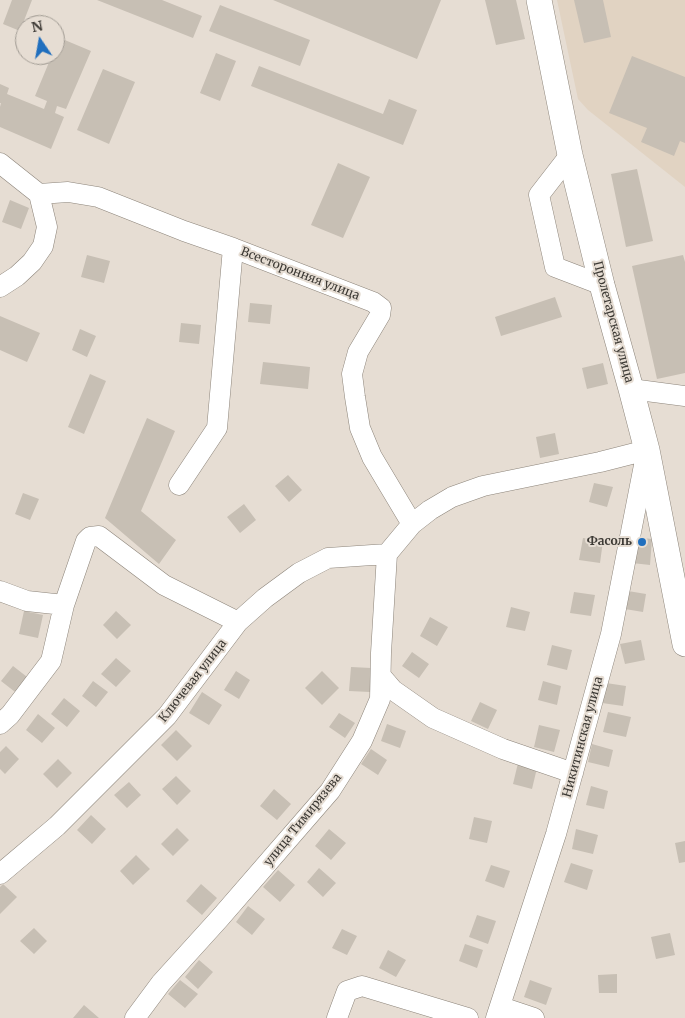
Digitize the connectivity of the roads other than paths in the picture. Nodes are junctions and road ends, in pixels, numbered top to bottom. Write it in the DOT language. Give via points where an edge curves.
graph roads {
  1 [pos="539,0"];
  2 [pos="570,155"];
  3 [pos="0,163"];
  4 [pos="39,194"];
  5 [pos="233,248"];
  6 [pos="602,286"];
  7 [pos="0,287"];
  8 [pos="632,389"];
  9 [pos="685,396"];
  10 [pos="647,450"];
  11 [pos="179,485"];
  12 [pos="412,524"];
  13 [pos="387,554"];
  14 [pos="0,591"];
  15 [pos="64,605"];
  16 [pos="238,622"];
  17 [pos="685,644"];
  18 [pos="381,676"];
  19 [pos="0,724"];
  20 [pos="573,773"];
  21 [pos="2,868"];
  22 [pos="499,1012"];
  23 [pos="135,1018"];
  24 [pos="337,1018"];
  25 [pos="468,1018"];
  26 [pos="534,1018"];
  1 -- 2 [label="main road, Пролетарская улица"];
  2 -- 6 [label="main road, Пролетарская улица"];
  2 -- 6 [label="street" via="539,195 555,267"];
  3 -- 4 [label="street"];
  4 -- 5 [label="street, Всесторонняя улица" via="68,192 98,197"];
  4 -- 7 [label="street" via="47,227 44,246 17,276"];
  5 -- 11 [label="street" via="217,428"];
  5 -- 12 [label="street, Всесторонняя улица" via="373,302 381,308 358,352 352,374 355,397 360,428 372,457"];
  6 -- 8 [label="main road, Пролетарская улица"];
  8 -- 9 [label="street"];
  8 -- 10 [label="main road, Пролетарская улица"];
  10 -- 12 [label="street" via="483,486 452,497"];
  10 -- 17 [label="main road, Пролетарская улица"];
  10 -- 20 [label="street, Никитинская улица" via="611,634"];
  12 -- 13 [label="street"];
  13 -- 16 [label="street, Ключевая улица" via="328,558 299,573"];
  13 -- 18 [label="street, улица Тимирязева"];
  14 -- 15 [label="street" via="27,601"];
  15 -- 16 [label="street" via="86,541 99,536 164,585"];
  15 -- 19 [label="street" via="51,660"];
  16 -- 21 [label="street, Ключевая улица" via="168,716 57,826"];
  18 -- 20 [label="street" via="393,690 433,718 503,750"];
  18 -- 23 [label="street, улица Тимирязева" via="380,699 362,741 330,791 161,983"];
  20 -- 22 [label="street, Никитинская улица"];
  22 -- 26 [label="street"];
  24 -- 25 [label="street" via="347,991 362,986"];
}
